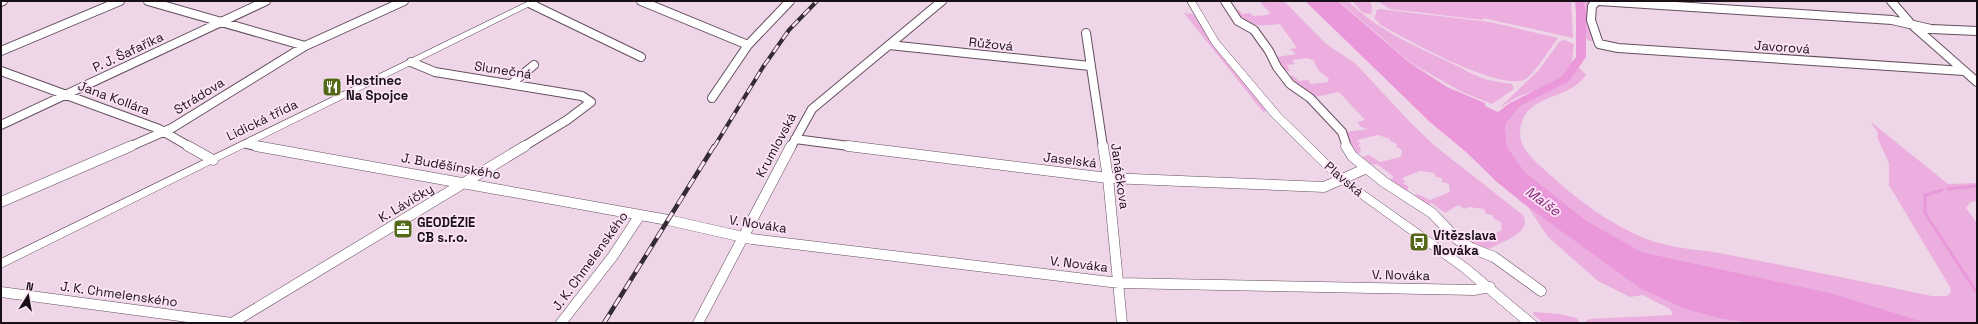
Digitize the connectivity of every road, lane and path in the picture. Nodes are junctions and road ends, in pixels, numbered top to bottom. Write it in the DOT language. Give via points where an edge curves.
graph roads {
  1 [pos="120,1"];
  2 [pos="148,1"];
  3 [pos="266,1"];
  4 [pos="404,1"];
  5 [pos="641,1"];
  6 [pos="790,1"];
  7 [pos="942,1"];
  8 [pos="1191,1"];
  9 [pos="1225,1"];
  10 [pos="1598,1"];
  11 [pos="1891,1"];
  12 [pos="530,2"];
  13 [pos="221,22"];
  14 [pos="1911,24"];
  15 [pos="1977,31"];
  16 [pos="1086,33"];
  17 [pos="748,44"];
  18 [pos="889,45"];
  19 [pos="305,46"];
  20 [pos="1,51"];
  21 [pos="641,57"];
  22 [pos="411,62"];
  23 [pos="534,65"];
  24 [pos="1090,66"];
  25 [pos="1,71"];
  26 [pos="1964,71"];
  27 [pos="1977,82"];
  28 [pos="511,84"];
  29 [pos="713,94"];
  30 [pos="66,95"];
  31 [pos="591,102"];
  32 [pos="1,125"];
  33 [pos="165,131"];
  34 [pos="794,139"];
  35 [pos="247,144"];
  36 [pos="213,160"];
  37 [pos="1367,168"];
  38 [pos="1108,178"];
  39 [pos="1342,180"];
  40 [pos="466,182"];
  41 [pos="1,202"];
  42 [pos="645,216"];
  43 [pos="668,220"];
  44 [pos="743,238"];
  45 [pos="1,264"];
  46 [pos="1119,283"];
  47 [pos="1490,287"];
  48 [pos="1541,291"];
  49 [pos="1,292"];
  50 [pos="232,323"];
  51 [pos="561,323"];
  52 [pos="698,323"];
  53 [pos="1122,323"];
  54 [pos="1531,323"];
  1 -- 20 [label="street"];
  2 -- 13 [label="street"];
  3 -- 13 [label="street, P. J. Šafaříka"];
  4 -- 19 [label="street, Strádova"];
  5 -- 17 [label="street"];
  6 -- 17 [label="street"];
  7 -- 18 [label="street, Krumlovská"];
  8 -- 39 [label="street, Plavská" via="1215,42 1276,115"];
  9 -- 37 [label="street, Plavská" via="1238,21 1254,30 1290,84 1310,98 1342,132 1352,156"];
  10 -- 14 [label="street" via="1892,20"];
  10 -- 26 [label="street, Javorová" via="1592,6 1591,20 1599,44 1618,48"];
  11 -- 14 [label="street"];
  12 -- 21 [label="street"];
  12 -- 22 [label="street, Lidická třída"];
  13 -- 19 [label="street"];
  13 -- 30 [label="street, P. J. Šafaříka"];
  14 -- 15 [label="street" via="1931,29"];
  14 -- 26 [label="street"];
  16 -- 24 [label="street, Janáčkova"];
  17 -- 29 [label="street"];
  18 -- 24 [label="street, Růžová"];
  18 -- 34 [label="street, Krumlovská" via="812,109"];
  19 -- 33 [label="street, Strádova"];
  22 -- 28 [label="street, Slunečná" via="435,72"];
  22 -- 35 [label="street, Lidická třída"];
  23 -- 28 [label="street"];
  24 -- 38 [label="street, Janáčkova"];
  25 -- 30 [label="street, Jana Kollára"];
  26 -- 27 [label="street"];
  28 -- 31 [label="street, Slunečná" via="582,96"];
  30 -- 32 [label="street, P. J. Šafaříka"];
  30 -- 33 [label="street, Jana Kollára"];
  31 -- 40 [label="street, K. Lávičky" via="567,120"];
  33 -- 36 [label="street, Jana Kollára"];
  33 -- 41 [label="street, Strádova"];
  34 -- 38 [label="street, Jaselská"];
  34 -- 44 [label="street, Krumlovská"];
  35 -- 36 [label="street, Lidická třída"];
  35 -- 40 [label="street, J. Buděšínského"];
  36 -- 45 [label="street, Lidická třída"];
  37 -- 39 [label="street, Jaselská"];
  37 -- 48 [label="street, Plavská" via="1432,213 1458,239 1471,248 1494,257"];
  38 -- 39 [label="street, Jaselská" via="1324,187"];
  38 -- 46 [label="street, Janáčkova"];
  39 -- 47 [label="street, Plavská"];
  40 -- 42 [label="street, J. Buděšínského"];
  40 -- 50 [label="street, K. Lávičky"];
  42 -- 43 [label="street, J. Buděšínského"];
  42 -- 51 [label="street, J. K. Chmelenského"];
  43 -- 44 [label="street, V. Nováka"];
  44 -- 46 [label="street, V. Nováka"];
  44 -- 52 [label="street, Krumlovská"];
  46 -- 47 [label="street, V. Nováka" via="1474,290"];
  46 -- 53 [label="street, Janáčkova"];
  47 -- 54 [label="street, Plavská"];
  49 -- 50 [label="street, J. K. Chmelenského"];
}
